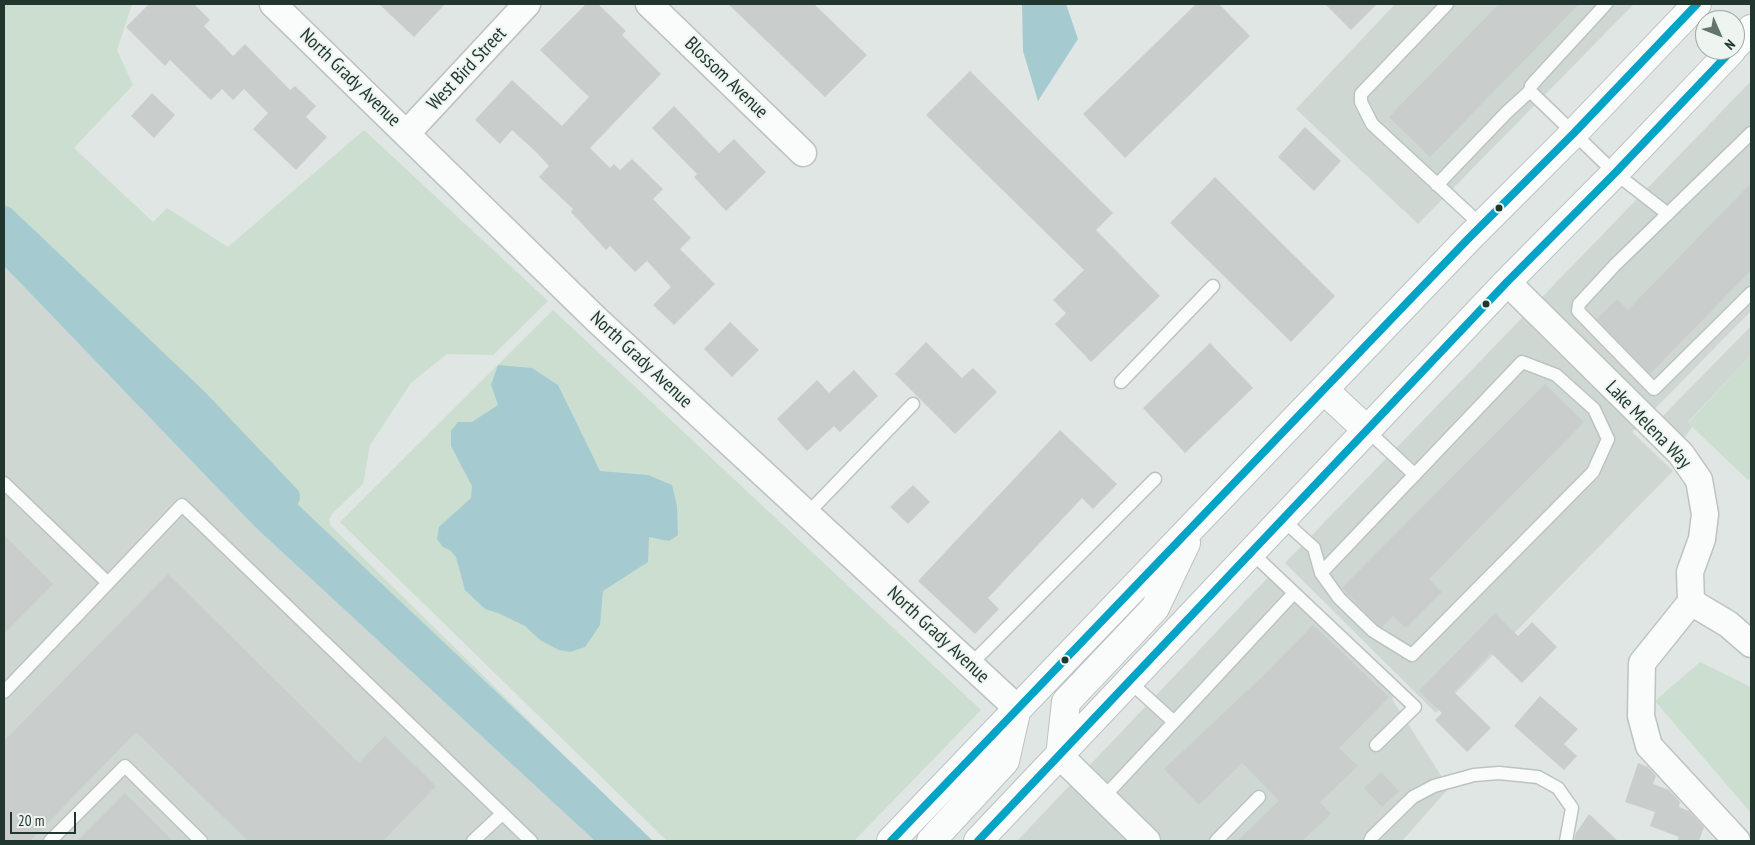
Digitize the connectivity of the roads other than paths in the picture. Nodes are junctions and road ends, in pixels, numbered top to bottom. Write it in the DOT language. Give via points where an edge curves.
graph roads {
  1 [pos="273,4"];
  2 [pos="527,4"];
  3 [pos="650,4"];
  4 [pos="1447,4"];
  5 [pos="1606,4"];
  6 [pos="1697,4"];
  7 [pos="1722,60"];
  8 [pos="1530,91"];
  9 [pos="407,133"];
  10 [pos="1574,133"];
  11 [pos="1751,133"];
  12 [pos="803,153"];
  13 [pos="1615,173"];
  14 [pos="1437,184"];
  15 [pos="1668,214"];
  16 [pos="1482,226"];
  17 [pos="1507,282"];
  18 [pos="1213,286"];
  19 [pos="1751,293"];
  20 [pos="1121,382"];
  21 [pos="1324,390"];
  22 [pos="913,404"];
  23 [pos="1368,431"];
  24 [pos="1415,475"];
  25 [pos="1155,480"];
  26 [pos="4,483"];
  27 [pos="808,514"];
  28 [pos="1282,520"];
  29 [pos="1197,522"];
  30 [pos="1252,553"];
  31 [pos="1321,573"];
  32 [pos="108,583"];
  33 [pos="1294,593"];
  34 [pos="1691,602"];
  35 [pos="1751,644"];
  36 [pos="970,665"];
  37 [pos="1130,682"];
  38 [pos="4,692"];
  39 [pos="1017,708"];
  40 [pos="1174,722"];
  41 [pos="1376,745"];
  42 [pos="1060,756"];
  43 [pos="1259,797"];
  44 [pos="1103,798"];
  45 [pos="502,814"];
  46 [pos="50,841"];
  47 [pos="201,841"];
  48 [pos="473,841"];
  49 [pos="531,841"];
  50 [pos="891,841"];
  51 [pos="931,841"];
  52 [pos="978,841"];
  53 [pos="1147,841"];
  54 [pos="1216,841"];
  55 [pos="1370,841"];
  56 [pos="1566,841"];
  57 [pos="1736,841"];
  1 -- 9 [label="street, North Grady Avenue"];
  2 -- 9 [label="street, West Bird Street"];
  3 -- 12 [label="street, Blossom Avenue"];
  4 -- 14 [label="lane" via="1361,94 1361,102 1372,124"];
  5 -- 8 [label="lane" via="1537,78"];
  6 -- 10 [label="main road"];
  7 -- 13 [label="main road"];
  8 -- 10 [label="lane"];
  8 -- 14 [label="lane"];
  9 -- 27 [label="street, North Grady Avenue" via="598,320"];
  10 -- 13 [label="lane"];
  10 -- 16 [label="main road"];
  11 -- 15 [label="lane"];
  13 -- 15 [label="lane"];
  13 -- 17 [label="main road"];
  14 -- 16 [label="lane"];
  15 -- 19 [label="lane" via="1579,304 1578,312 1654,389"];
  16 -- 21 [label="main road"];
  17 -- 23 [label="main road"];
  17 -- 34 [label="street, Lake Melena Way" via="1682,454 1699,480 1705,514 1702,539 1690,572"];
  18 -- 20 [label="lane"];
  21 -- 23 [label="main road"];
  21 -- 29 [label="main road"];
  22 -- 27 [label="lane"];
  23 -- 24 [label="lane"];
  23 -- 28 [label="main road"];
  24 -- 31 [label="lane"];
  24 -- 31 [label="lane" via="1522,362 1556,375 1594,409 1608,439 1593,472 1412,655 1373,631 1339,598"];
  25 -- 36 [label="lane"];
  26 -- 32 [label="lane"];
  27 -- 36 [label="street, North Grady Avenue"];
  28 -- 30 [label="main road"];
  28 -- 31 [label="lane" via="1314,548"];
  29 -- 39 [label="main road"];
  29 -- 42 [label="main road" via="1155,608 1066,702"];
  30 -- 33 [label="lane"];
  30 -- 37 [label="main road"];
  32 -- 38 [label="lane"];
  32 -- 45 [label="lane" via="182,505"];
  33 -- 40 [label="lane"];
  33 -- 41 [label="lane" via="1414,708"];
  34 -- 35 [label="street" via="1728,624"];
  34 -- 57 [label="street" via="1642,663 1641,716 1650,746"];
  36 -- 39 [label="street, North Grady Avenue"];
  37 -- 40 [label="lane"];
  37 -- 42 [label="main road"];
  39 -- 50 [label="main road"];
  39 -- 51 [label="main road" via="1005,761"];
  40 -- 44 [label="lane"];
  42 -- 44 [label="street"];
  42 -- 52 [label="main road"];
  43 -- 54 [label="lane"];
  44 -- 53 [label="street"];
  45 -- 48 [label="lane"];
  45 -- 49 [label="lane"];
  46 -- 47 [label="lane" via="125,766"];
  55 -- 56 [label="lane" via="1413,797 1434,786 1474,775 1499,773 1538,777 1558,788 1572,808"];
}
